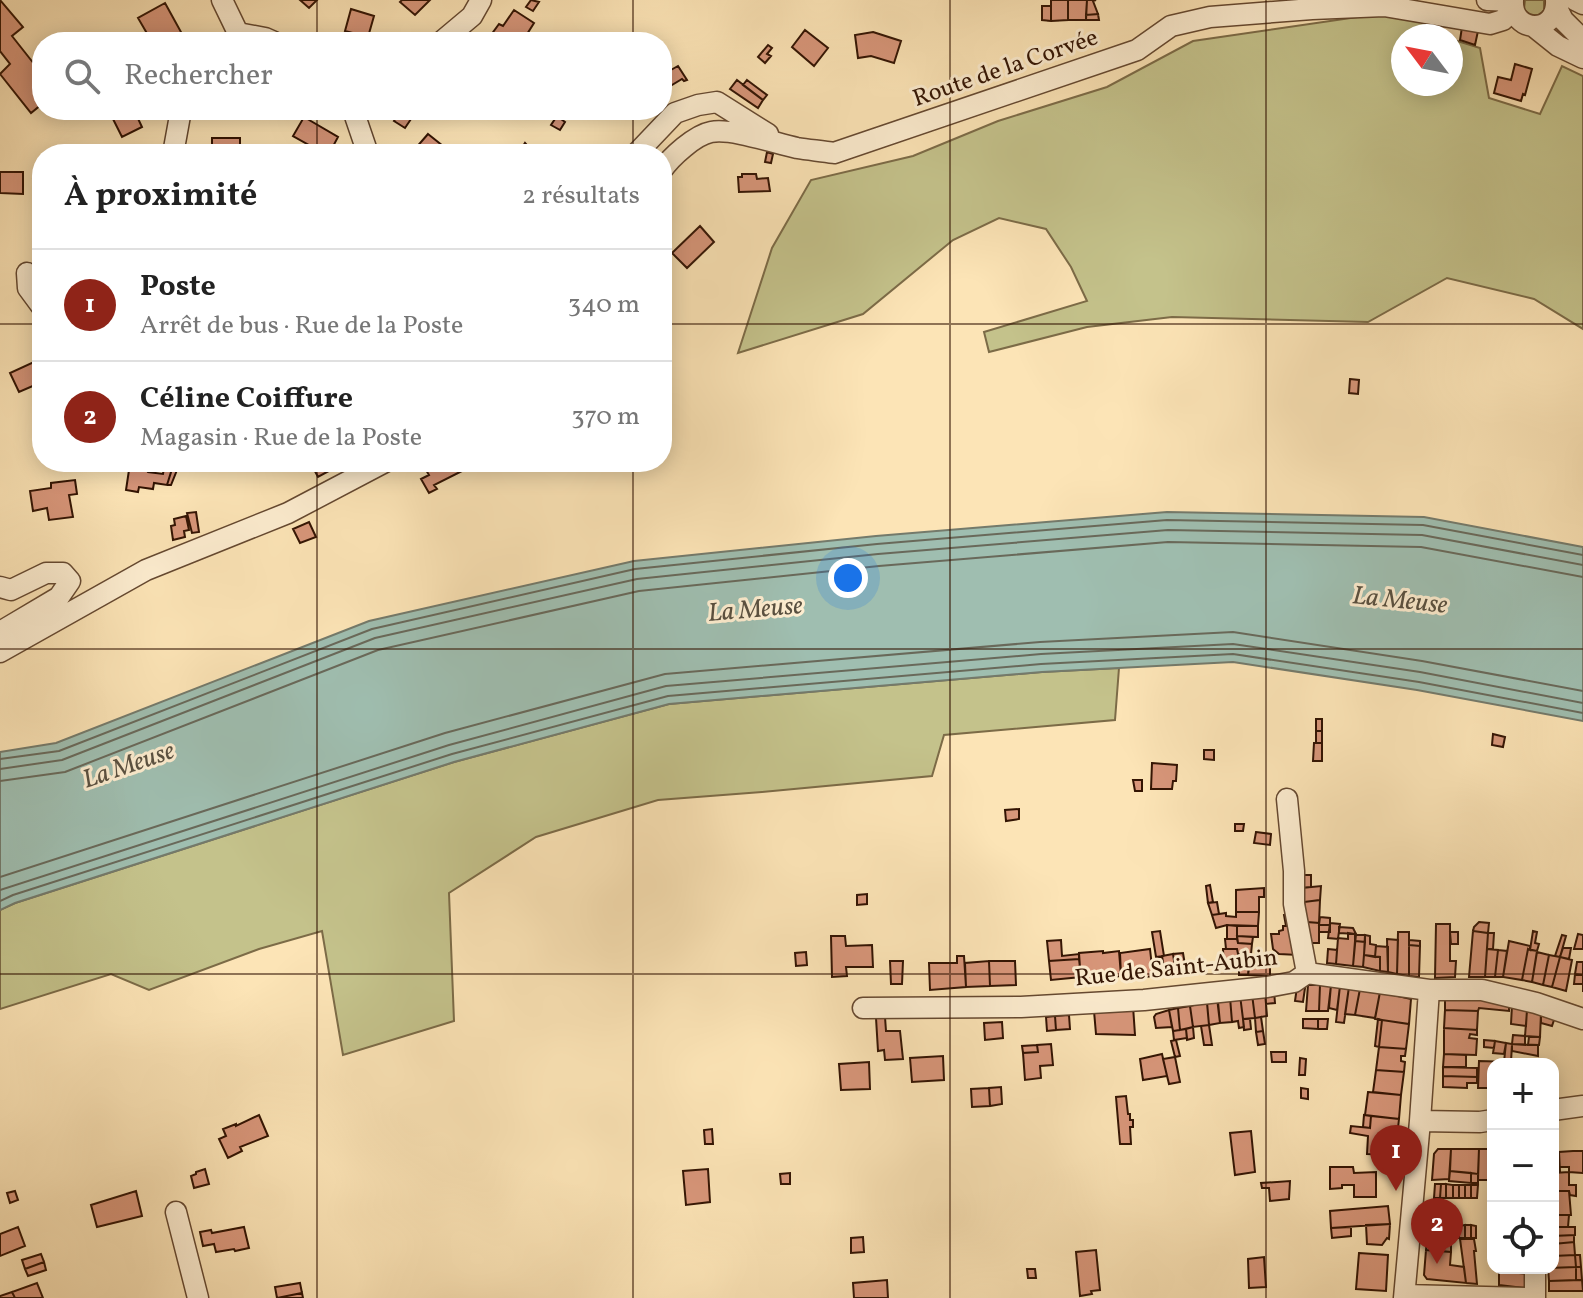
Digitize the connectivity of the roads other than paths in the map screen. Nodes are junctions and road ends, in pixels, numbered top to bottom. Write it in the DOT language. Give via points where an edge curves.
graph roads {
  1 [pos="222,0"];
  2 [pos="481,0"];
  3 [pos="1487,0"];
  4 [pos="1513,3"];
  5 [pos="1563,3"];
  6 [pos="1583,4"];
  7 [pos="1533,26"];
  8 [pos="233,32"];
  9 [pos="453,32"];
  10 [pos="1583,40"];
  11 [pos="1583,58"];
  12 [pos="672,116"];
  13 [pos="179,120"];
  14 [pos="356,120"];
  15 [pos="668,120"];
  16 [pos="175,144"];
  17 [pos="365,144"];
  18 [pos="646,144"];
  19 [pos="786,145"];
  20 [pos="672,158"];
  21 [pos="27,273"];
  22 [pos="32,293"];
  23 [pos="366,472"];
  24 [pos="0,587"];
  25 [pos="0,632"];
  26 [pos="0,652"];
  27 [pos="1287,799"];
  28 [pos="1307,973"];
  29 [pos="1429,990"];
  30 [pos="863,1008"];
  31 [pos="1583,1019"];
  32 [pos="1583,1106"];
  33 [pos="1559,1109"];
  34 [pos="1420,1121"];
  35 [pos="1487,1121"];
  36 [pos="176,1212"];
  37 [pos="1535,1274"];
  38 [pos="1404,1296"];
  39 [pos="198,1298"];
  40 [pos="1526,1298"];
  41 [pos="1535,1298"];
  1 -- 8 [label="street"];
  2 -- 9 [label="street"];
  3 -- 4 [label="street"];
  4 -- 7 [label="street" via="1520,21"];
  4 -- 19 [label="street, Route de la Corvée" via="1503,20 1490,24 1384,6 1210,17 1171,26 1137,50 834,153"];
  5 -- 6 [label="street"];
  5 -- 7 [label="street" via="1546,24"];
  5 -- 10 [label="street" via="1563,20"];
  7 -- 11 [label="street"];
  12 -- 19 [label="street" via="717,102"];
  13 -- 16 [label="street"];
  14 -- 17 [label="street"];
  15 -- 18 [label="street"];
  19 -- 20 [label="street, Route de la Corvée" via="710,132"];
  21 -- 22 [label="street"];
  23 -- 26 [label="street" via="288,513 146,570"];
  24 -- 25 [label="street" via="11,590 46,573 63,573 70,581 59,597"];
  27 -- 28 [label="street" via="1294,904"];
  28 -- 29 [label="street, Rue de Saint-Aubin"];
  28 -- 30 [label="street, Rue de Saint-Aubin" via="1294,982 1267,987 1144,1000"];
  29 -- 31 [label="street, Rue de Saint-Aubin" via="1482,990"];
  29 -- 34 [label="street"];
  32 -- 33 [label="street"];
  34 -- 35 [label="street"];
  34 -- 38 [label="street"];
  36 -- 39 [label="street"];
  37 -- 41 [label="street"];
  38 -- 40 [label="street"];
}
